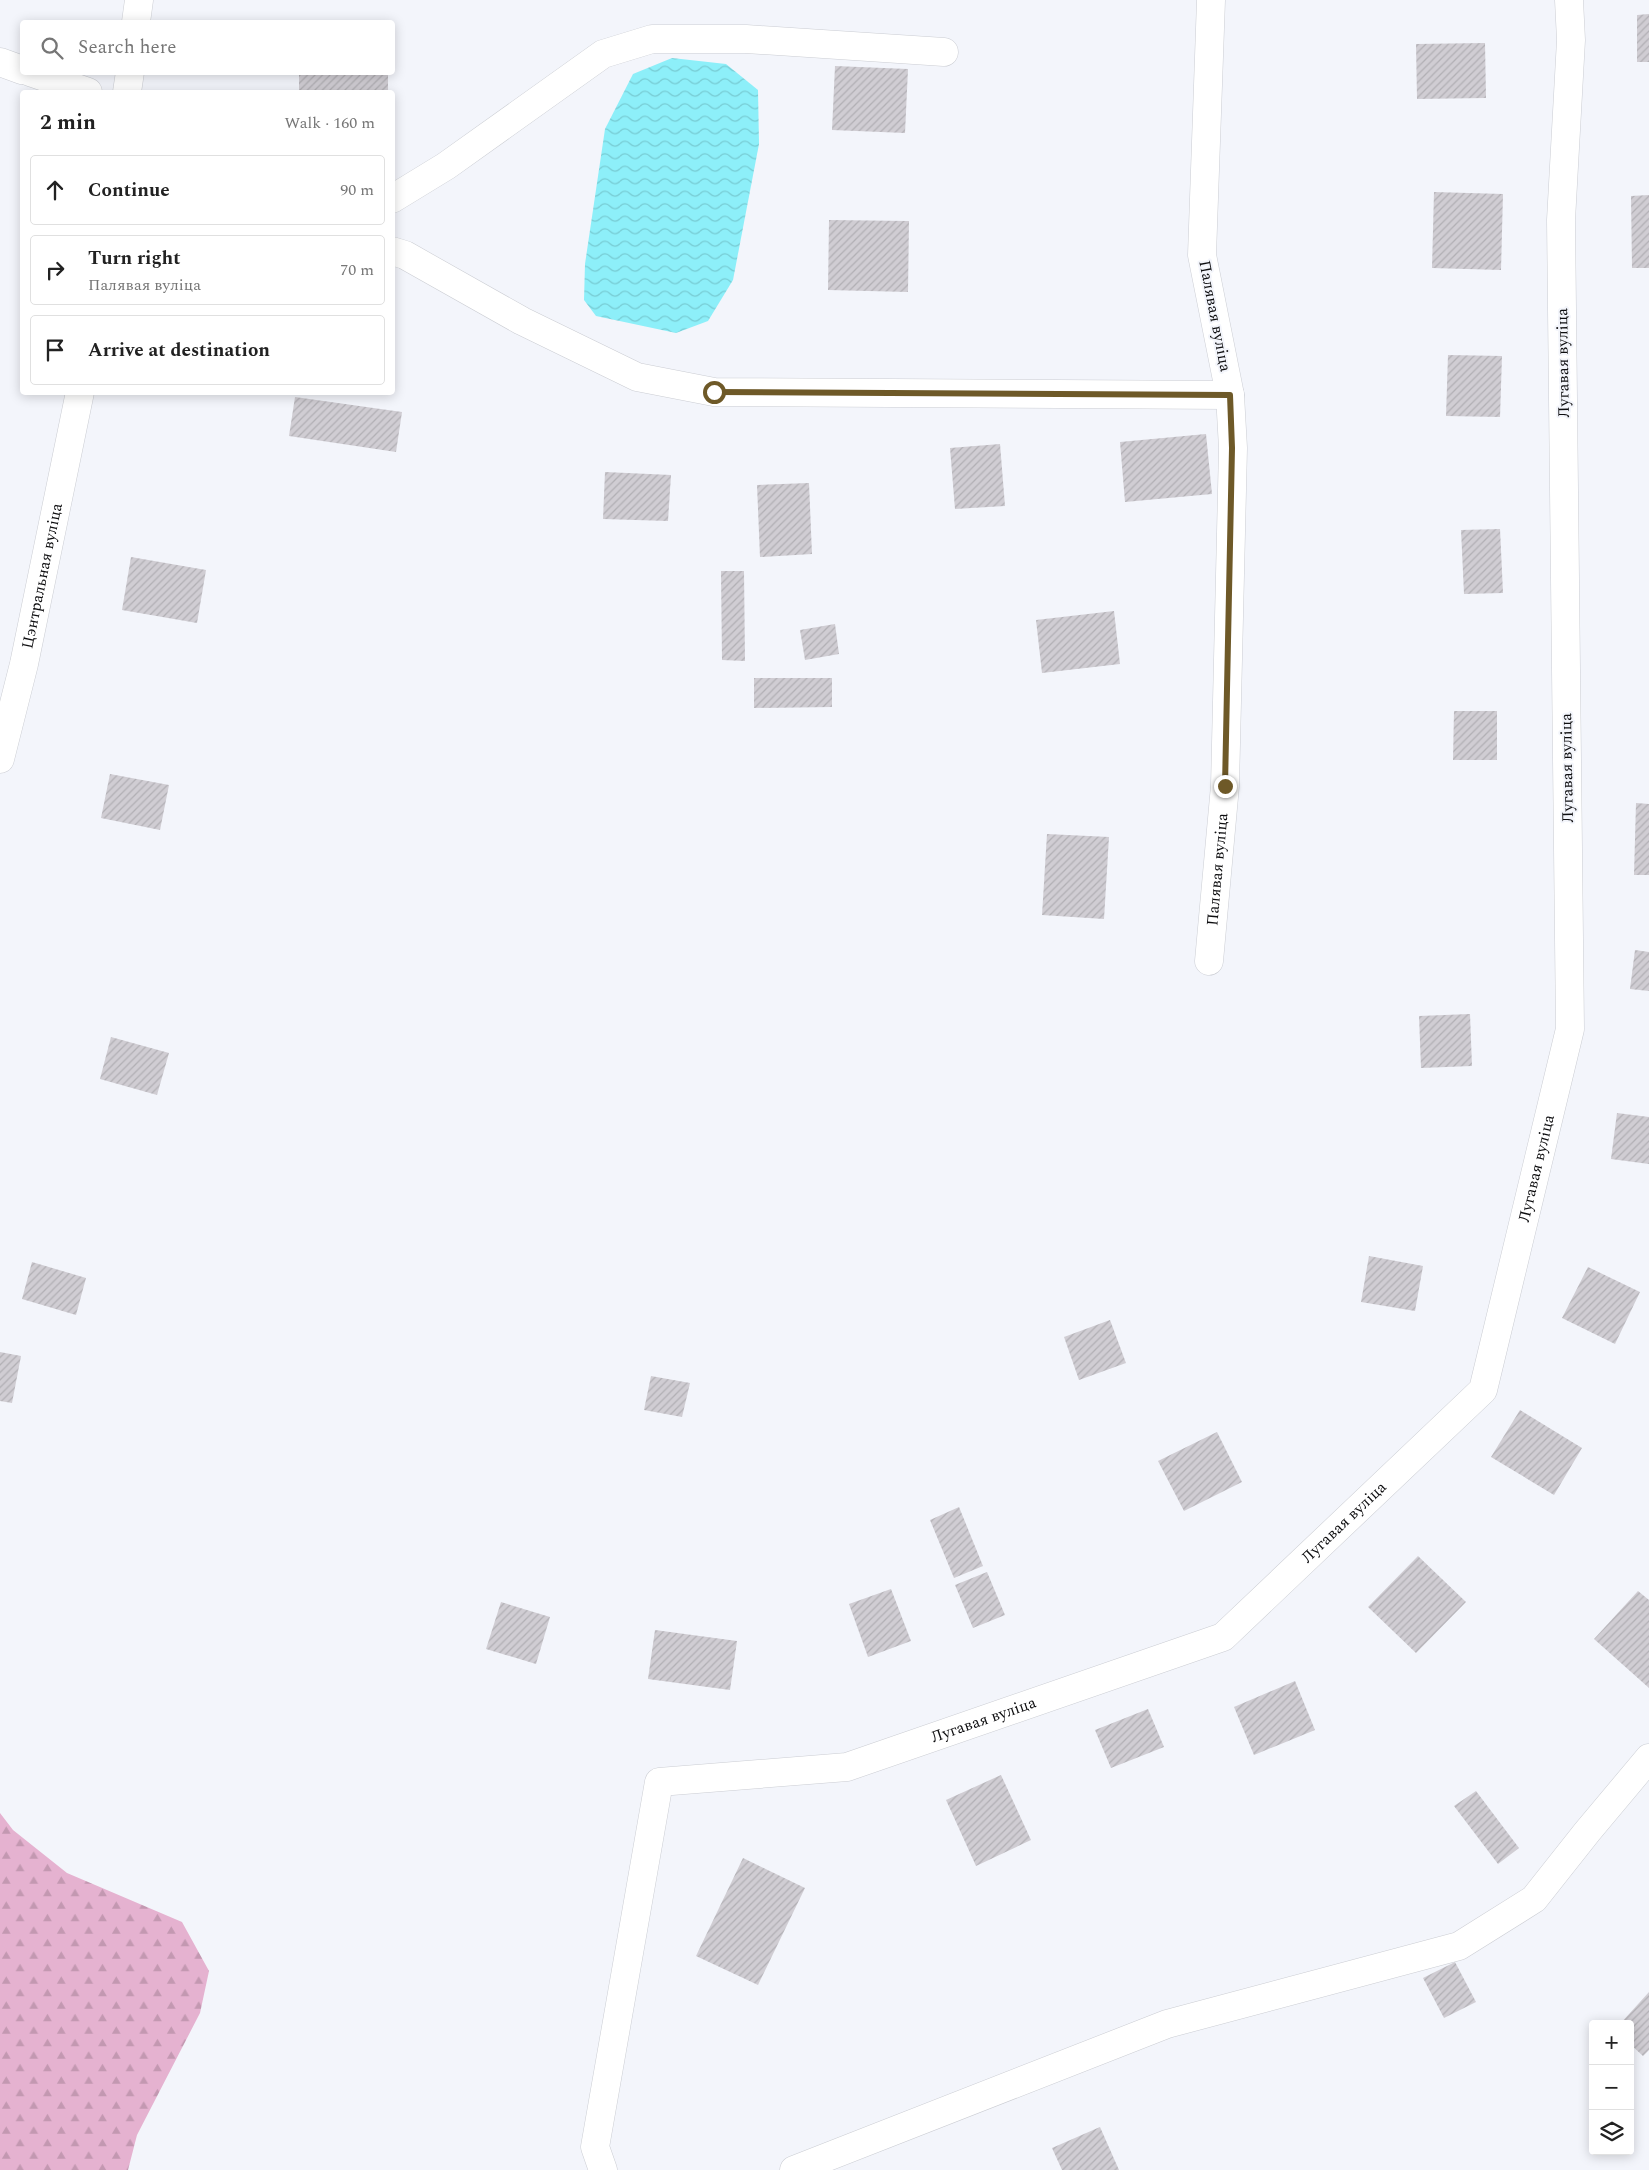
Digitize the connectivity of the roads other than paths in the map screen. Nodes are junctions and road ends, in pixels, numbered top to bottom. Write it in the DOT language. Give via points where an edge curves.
graph roads {
  1 [pos="139,0"];
  2 [pos="1211,0"];
  3 [pos="1569,0"];
  4 [pos="136,20"];
  5 [pos="944,52"];
  6 [pos="0,62"];
  7 [pos="20,69"];
  8 [pos="39,75"];
  9 [pos="130,75"];
  10 [pos="82,90"];
  11 [pos="127,90"];
  12 [pos="395,197"];
  13 [pos="395,252"];
  14 [pos="79,395"];
  15 [pos="1230,395"];
  16 [pos="0,759"];
  17 [pos="1209,961"];
  18 [pos="1649,1758"];
  19 [pos="847,2161"];
  20 [pos="604,2170"];
  21 [pos="794,2170"];
  1 -- 4 [label="street"];
  2 -- 15 [label="street, Палявая вуліца" via="1202,255"];
  3 -- 20 [label="street, Лугавая вуліца" via="1571,40 1561,220 1570,1029 1483,1390 1222,1637 847,1767 659,1782 595,2147"];
  5 -- 12 [label="street" via="746,39 652,38 603,54 446,166"];
  6 -- 7 [label="street"];
  8 -- 10 [label="street"];
  9 -- 11 [label="street"];
  13 -- 15 [label="street" via="405,254 522,321 637,377 714,392"];
  14 -- 16 [label="street, Цэнтральная вуліца" via="24,664"];
  15 -- 17 [label="street, Палявая вуліца" via="1232,448 1225,786"];
  18 -- 19 [label="street" via="1534,1899 1459,1946 1167,2024"];
  19 -- 21 [label="street"];
}
